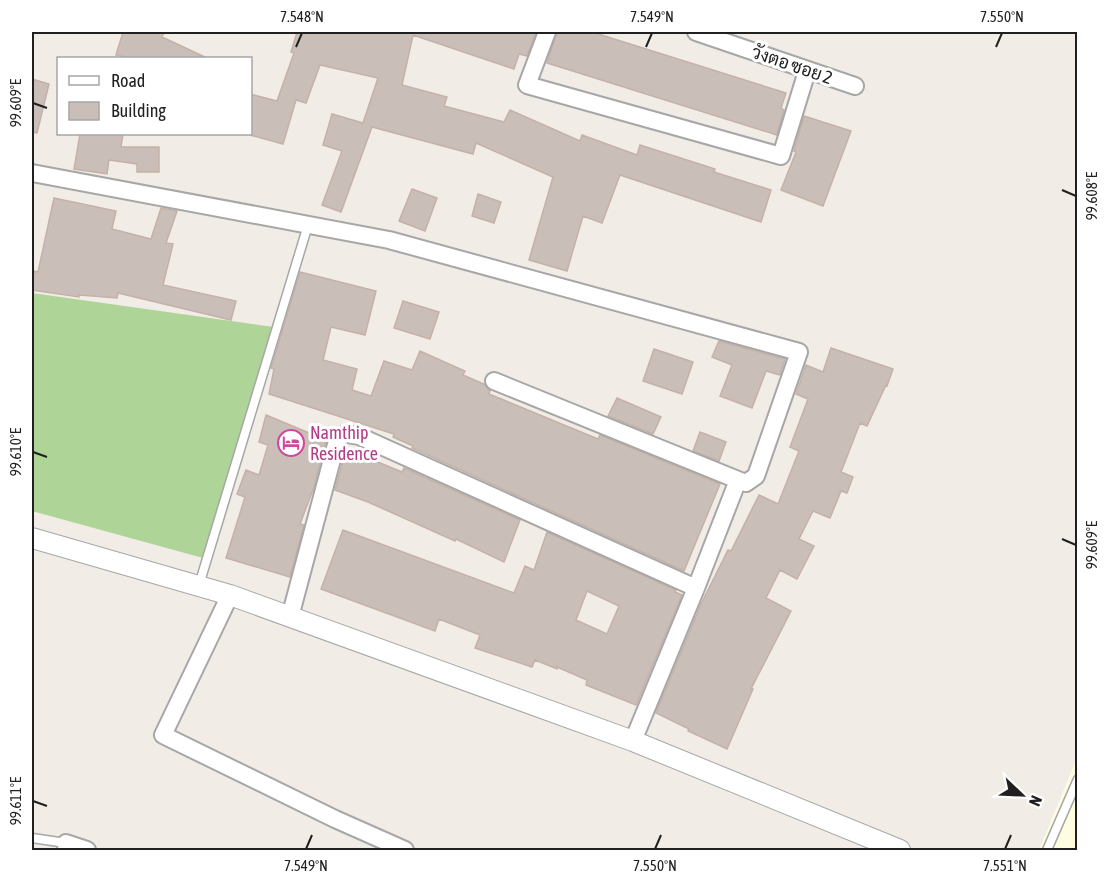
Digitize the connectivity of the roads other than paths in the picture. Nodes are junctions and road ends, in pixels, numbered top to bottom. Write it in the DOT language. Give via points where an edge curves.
graph roads {
  1 [pos="547,32"];
  2 [pos="696,32"];
  3 [pos="807,71"];
  4 [pos="855,86"];
  5 [pos="32,173"];
  6 [pos="308,225"];
  7 [pos="494,381"];
  8 [pos="738,480"];
  9 [pos="32,538"];
  10 [pos="199,586"];
  11 [pos="696,588"];
  12 [pos="230,596"];
  13 [pos="290,617"];
  14 [pos="633,741"];
  15 [pos="1077,779"];
  16 [pos="32,838"];
  17 [pos="873,846"];
  18 [pos="64,847"];
  19 [pos="87,850"];
  20 [pos="405,850"];
  21 [pos="900,850"];
  22 [pos="1047,850"];
  1 -- 3 [label="street" via="527,85 781,156"];
  2 -- 3 [label="street, วังตอ ซอย 2"];
  3 -- 4 [label="street, วังตอ ซอย 2"];
  5 -- 6 [label="street"];
  6 -- 8 [label="street" via="389,240 799,352 756,476 746,483"];
  6 -- 10 [label="lane"];
  7 -- 8 [label="street"];
  8 -- 11 [label="street"];
  9 -- 10 [label="street"];
  10 -- 12 [label="street"];
  11 -- 13 [label="street" via="359,436 347,434 338,437"];
  11 -- 14 [label="street"];
  12 -- 13 [label="street"];
  12 -- 20 [label="street" via="163,735"];
  13 -- 14 [label="street"];
  14 -- 17 [label="street"];
  15 -- 22 [label="lane"];
  16 -- 18 [label="lane"];
  17 -- 21 [label="street"];
  18 -- 19 [label="street"];
}
